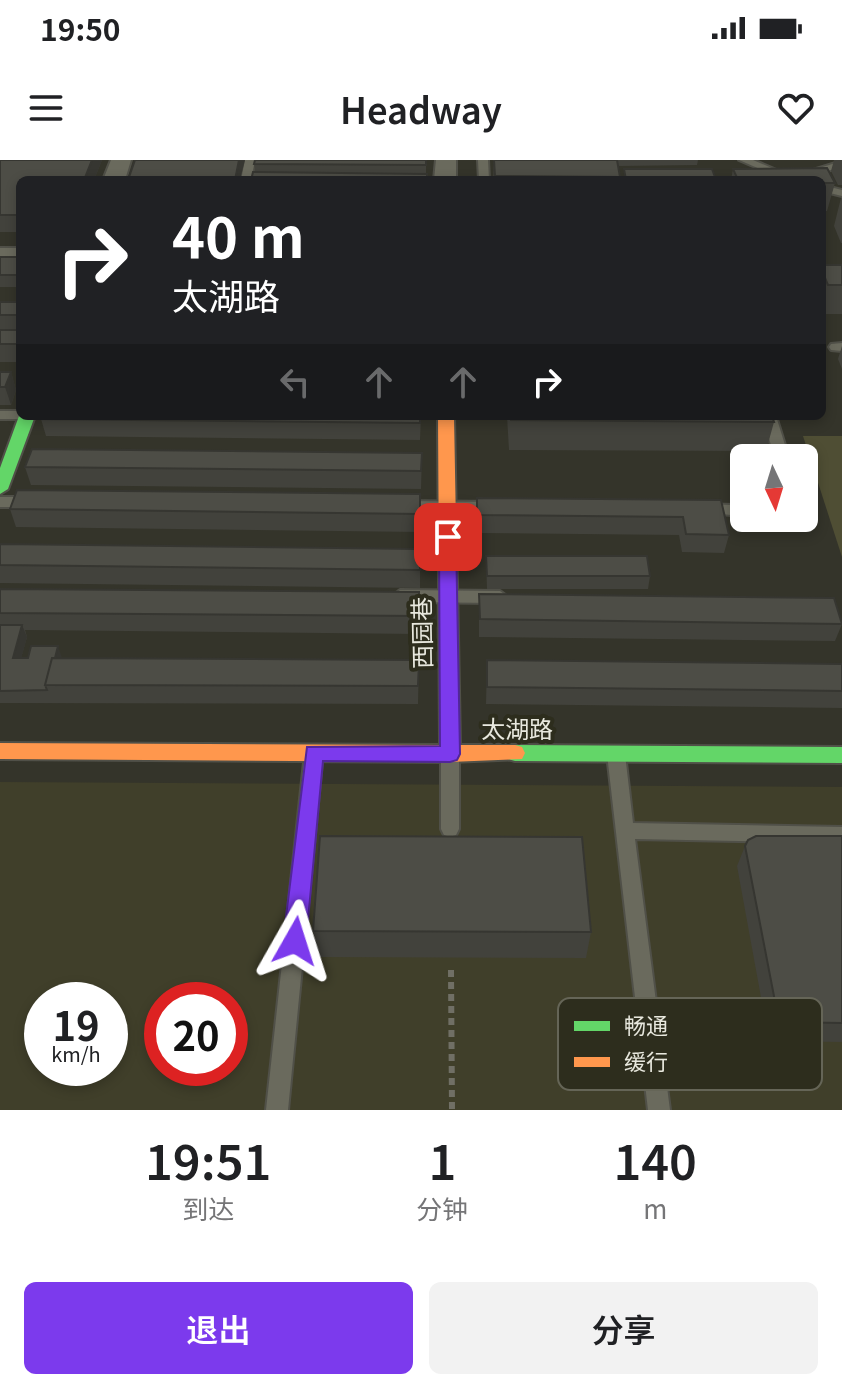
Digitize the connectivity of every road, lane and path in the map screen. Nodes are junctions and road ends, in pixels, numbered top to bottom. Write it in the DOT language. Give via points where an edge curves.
graph roads {
  1 [pos="744,160"];
  2 [pos="842,164"];
  3 [pos="784,176"];
  4 [pos="806,176"];
  5 [pos="26,420"];
  6 [pos="446,420"];
  7 [pos="770,420"];
  8 [pos="778,444"];
  9 [pos="0,489"];
  10 [pos="0,502"];
  11 [pos="48,502"];
  12 [pos="383,506"];
  13 [pos="447,507"];
  14 [pos="511,507"];
  15 [pos="685,509"];
  16 [pos="730,510"];
  17 [pos="386,596"];
  18 [pos="448,597"];
  19 [pos="511,597"];
  20 [pos="0,751"];
  21 [pos="314,753"];
  22 [pos="450,754"];
  23 [pos="616,754"];
  24 [pos="842,755"];
  25 [pos="450,829"];
  26 [pos="626,831"];
  27 [pos="842,835"];
  28 [pos="451,970"];
  29 [pos="646,998"];
  30 [pos="657,1090"];
  31 [pos="277,1110"];
  32 [pos="452,1110"];
  33 [pos="659,1110"];
  1 -- 3 [label="lane"];
  2 -- 4 [label="lane"];
  5 -- 9 [label="street"];
  6 -- 13 [label="street, 西园巷"];
  7 -- 8 [label="lane"];
  10 -- 11 [label="lane"];
  12 -- 13 [label="lane"];
  13 -- 14 [label="lane"];
  13 -- 18 [label="street, 西园巷"];
  15 -- 16 [label="lane"];
  17 -- 18 [label="lane"];
  18 -- 19 [label="lane"];
  18 -- 22 [label="street, 西园巷"];
  20 -- 21 [label="street, 太湖路"];
  21 -- 22 [label="street, 太湖路"];
  21 -- 31 [label="lane"];
  22 -- 23 [label="street, 太湖路"];
  22 -- 25 [label="lane"];
  23 -- 24 [label="street, 太湖路"];
  23 -- 26 [label="lane"];
  26 -- 27 [label="lane"];
  26 -- 29 [label="lane"];
  28 -- 32 [label="path"];
  30 -- 33 [label="lane"];
}
